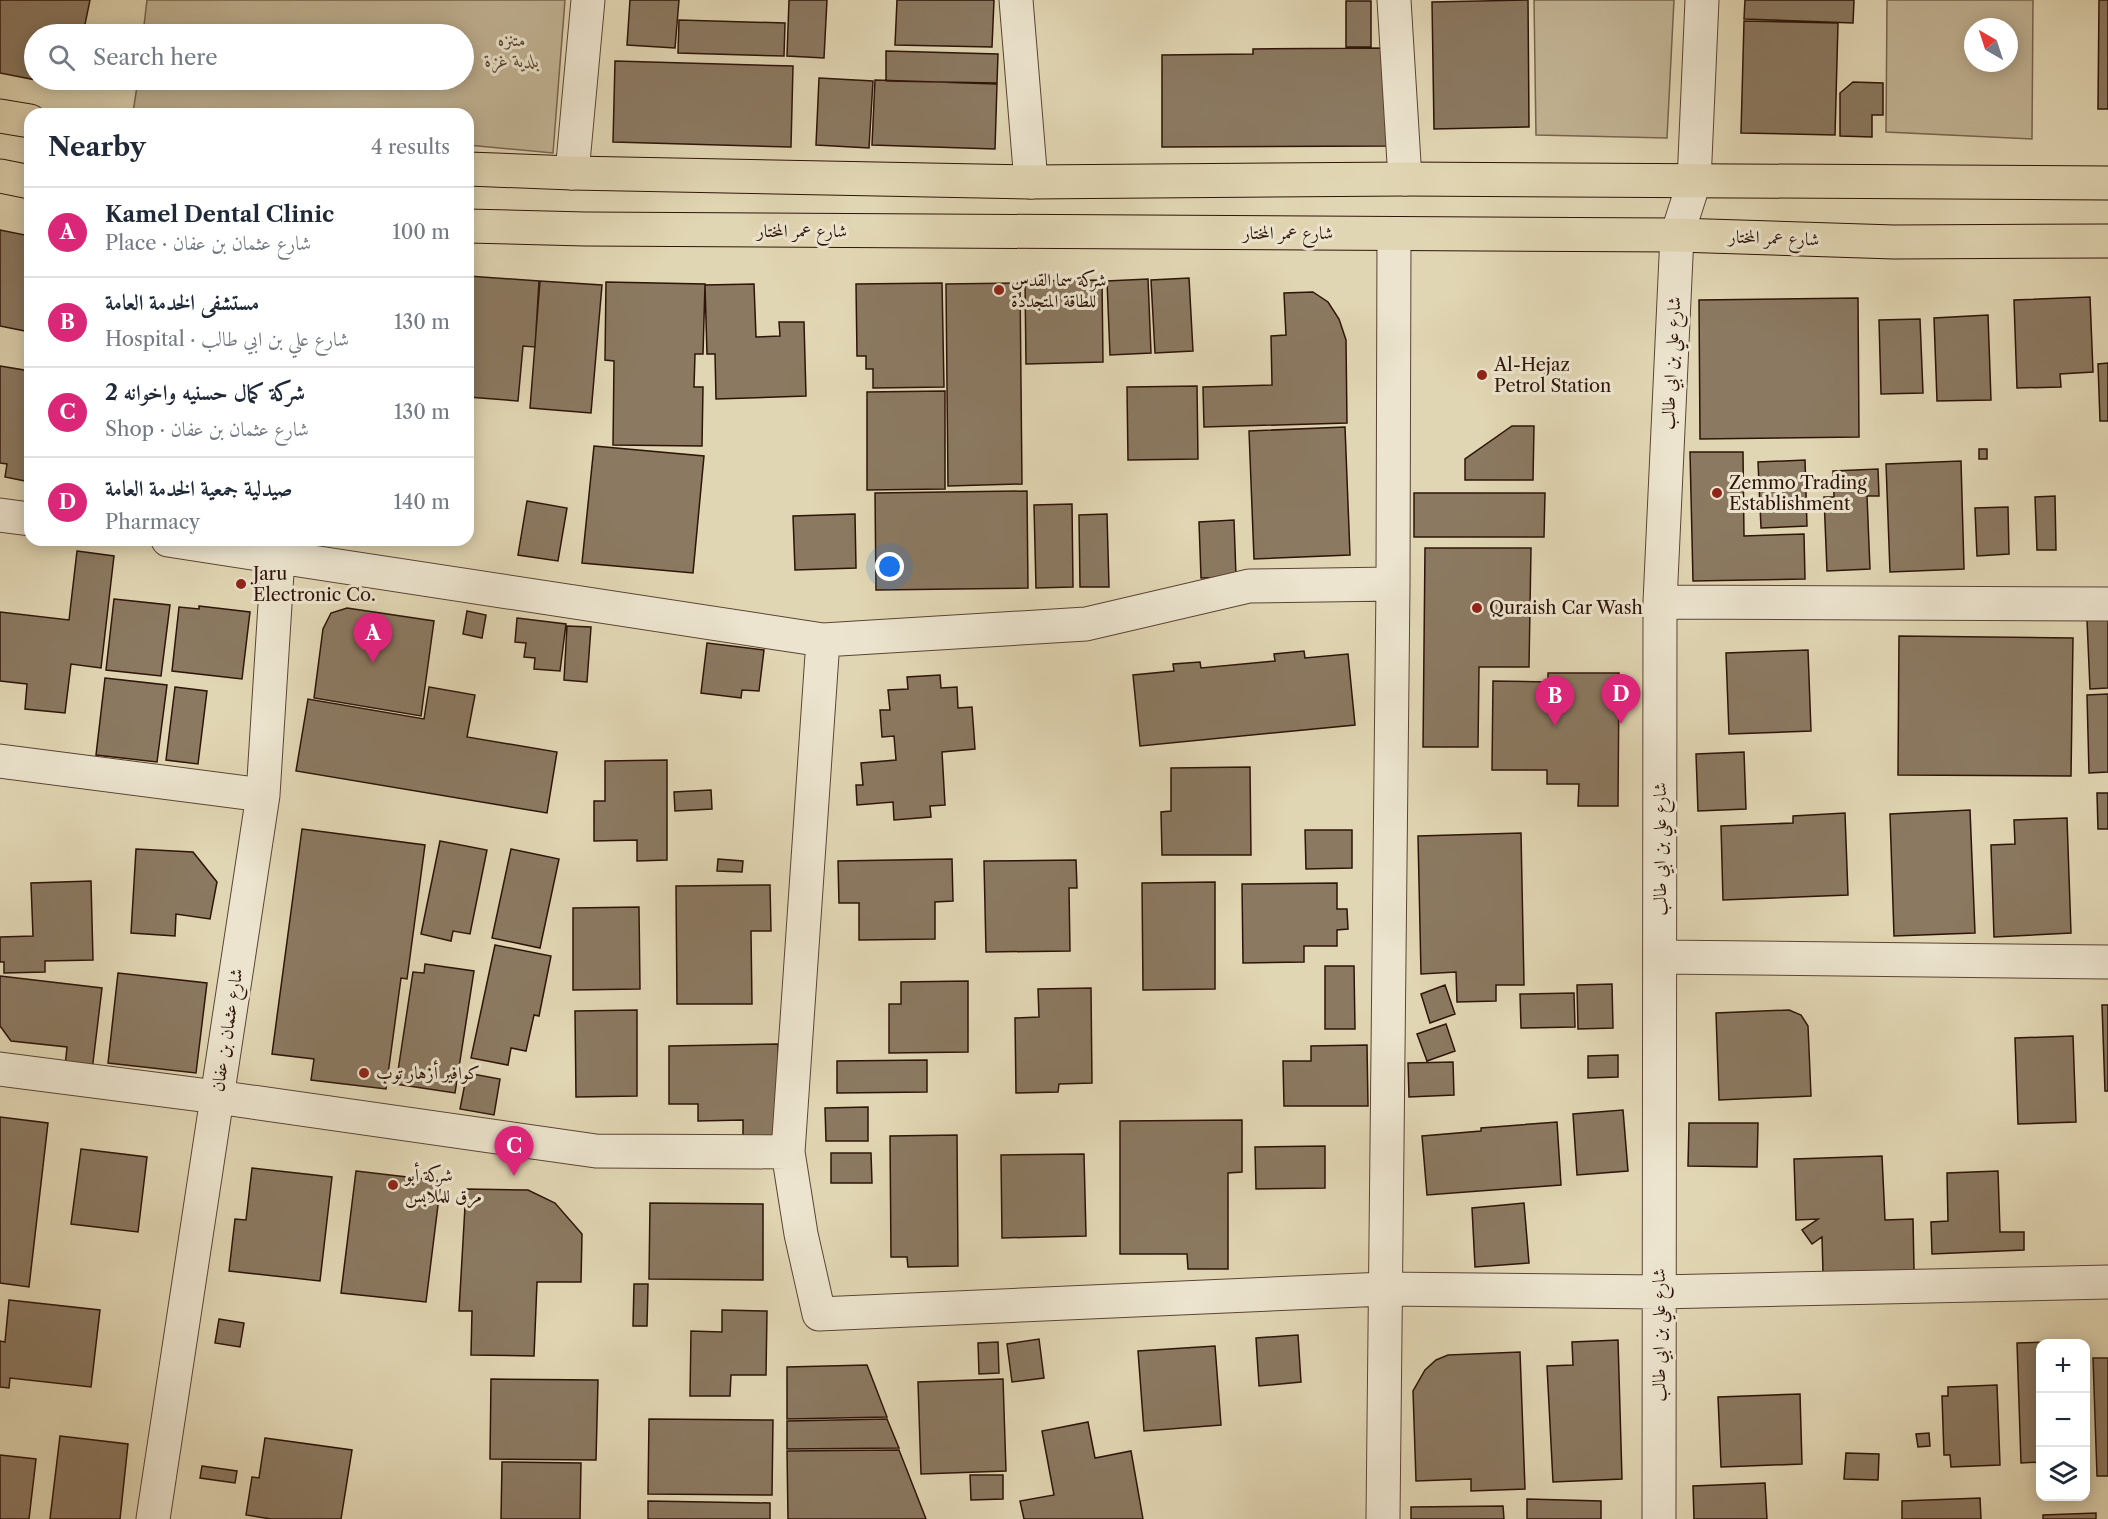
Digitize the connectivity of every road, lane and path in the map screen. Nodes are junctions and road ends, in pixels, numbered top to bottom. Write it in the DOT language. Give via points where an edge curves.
graph roads {
  1 [pos="588,0"];
  2 [pos="1016,0"];
  3 [pos="1394,0"];
  4 [pos="1702,0"];
  5 [pos="0,116"];
  6 [pos="24,120"];
  7 [pos="474,169"];
  8 [pos="572,173"];
  9 [pos="0,176"];
  10 [pos="1405,179"];
  11 [pos="24,181"];
  12 [pos="1031,182"];
  13 [pos="1694,182"];
  14 [pos="2108,183"];
  15 [pos="474,226"];
  16 [pos="1394,234"];
  17 [pos="1677,235"];
  18 [pos="2108,241"];
  19 [pos="0,514"];
  20 [pos="24,518"];
  21 [pos="252,546"];
  22 [pos="280,548"];
  23 [pos="1393,584"];
  24 [pos="1660,602"];
  25 [pos="2108,604"];
  26 [pos="823,640"];
  27 [pos="0,761"];
  28 [pos="263,795"];
  29 [pos="1660,957"];
  30 [pos="2108,962"];
  31 [pos="0,1069"];
  32 [pos="217,1097"];
  33 [pos="788,1152"];
  34 [pos="2108,1282"];
  35 [pos="1385,1289"];
  36 [pos="1659,1292"];
  37 [pos="153,1519"];
  38 [pos="1383,1519"];
  39 [pos="1659,1519"];
  1 -- 8 [label="street"];
  2 -- 12 [label="street"];
  3 -- 10 [label="street"];
  4 -- 13 [label="street, شارع علي بن ابي طالب"];
  5 -- 6 [label="main road"];
  7 -- 8 [label="main road"];
  8 -- 12 [label="main road"];
  9 -- 11 [label="main road"];
  10 -- 12 [label="main road"];
  10 -- 13 [label="main road"];
  13 -- 14 [label="main road"];
  13 -- 17 [label="street, شارع علي بن ابي طالب"];
  15 -- 16 [label="main road, شارع عمر المختار"];
  16 -- 17 [label="main road, شارع عمر المختار"];
  16 -- 23 [label="street"];
  17 -- 18 [label="main road, شارع عمر المختار" via="1894,242"];
  17 -- 24 [label="street, شارع علي بن ابي طالب"];
  19 -- 20 [label="street"];
  21 -- 22 [label="street"];
  22 -- 26 [label="street"];
  22 -- 28 [label="street, شارع عثمان بن عفان"];
  23 -- 26 [label="street" via="1249,586 1086,624"];
  23 -- 35 [label="street"];
  24 -- 25 [label="street"];
  24 -- 29 [label="street, شارع علي بن ابي طالب"];
  26 -- 33 [label="street"];
  27 -- 28 [label="street"];
  28 -- 32 [label="street, شارع عثمان بن عفان"];
  29 -- 30 [label="street"];
  29 -- 36 [label="street, شارع علي بن ابي طالب"];
  31 -- 32 [label="street"];
  32 -- 33 [label="street" via="596,1151"];
  32 -- 37 [label="street, شارع عثمان بن عفان"];
  33 -- 35 [label="street" via="819,1314"];
  34 -- 36 [label="street"];
  35 -- 36 [label="street"];
  35 -- 38 [label="street"];
  36 -- 39 [label="street, شارع علي بن ابي طالب"];
}
